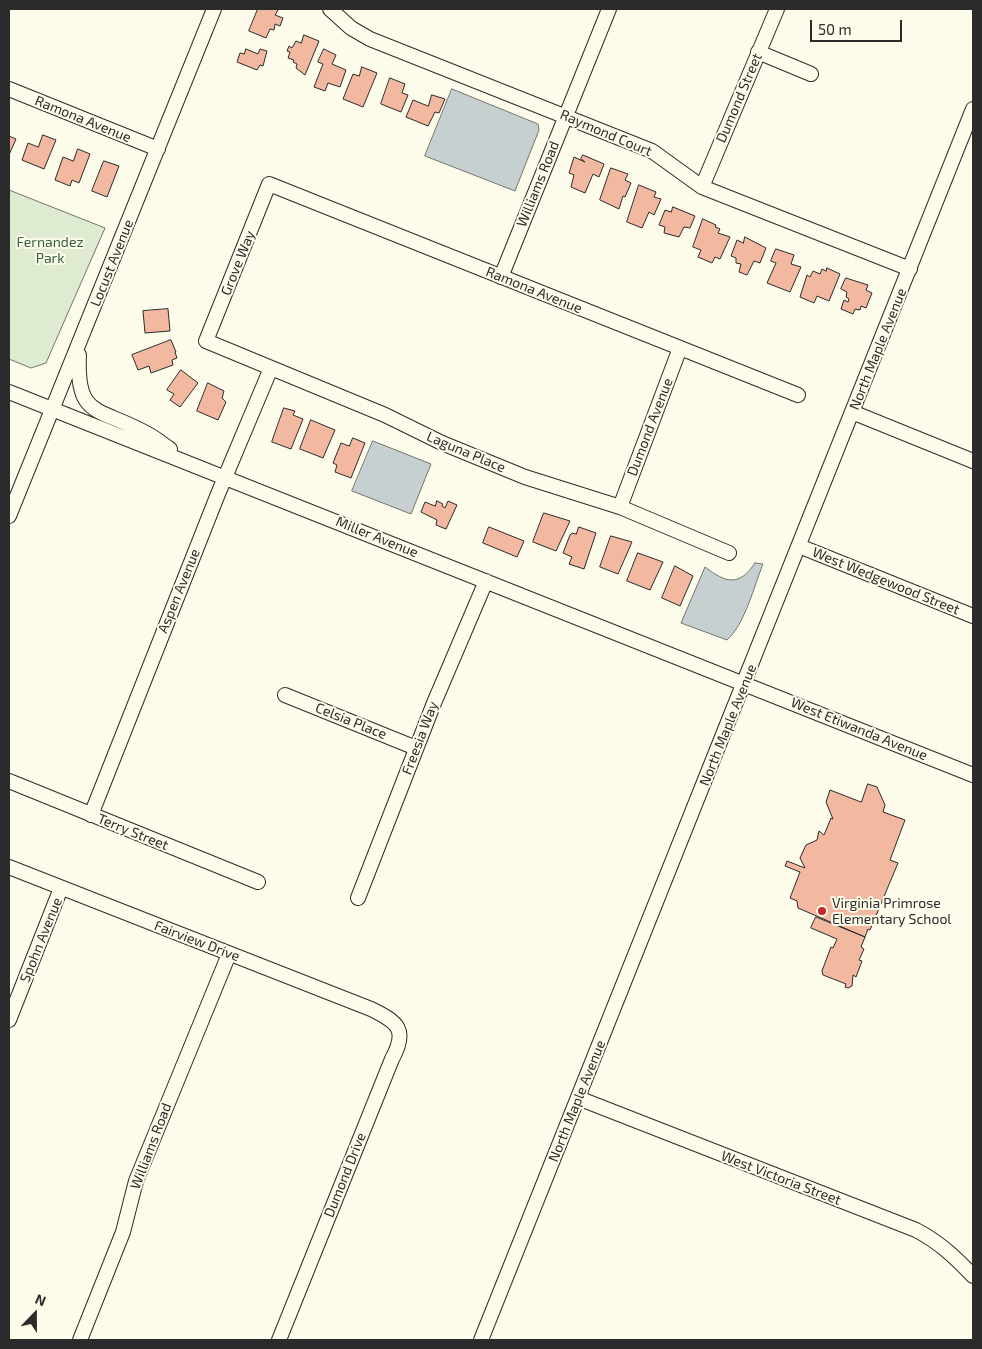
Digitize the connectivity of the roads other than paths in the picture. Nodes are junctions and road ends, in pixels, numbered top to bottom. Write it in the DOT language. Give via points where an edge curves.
graph roads {
  1 [pos="214,9"];
  2 [pos="330,9"];
  3 [pos="609,9"];
  4 [pos="777,9"];
  5 [pos="758,52"];
  6 [pos="811,74"];
  7 [pos="9,89"];
  8 [pos="973,109"];
  9 [pos="566,116"];
  10 [pos="158,149"];
  11 [pos="269,184"];
  12 [pos="702,187"];
  13 [pos="910,269"];
  14 [pos="501,277"];
  15 [pos="206,341"];
  16 [pos="80,343"];
  17 [pos="680,348"];
  18 [pos="271,368"];
  19 [pos="9,392"];
  20 [pos="798,395"];
  21 [pos="52,409"];
  22 [pos="852,412"];
  23 [pos="973,460"];
  24 [pos="191,464"];
  25 [pos="225,477"];
  26 [pos="620,507"];
  27 [pos="9,516"];
  28 [pos="799,546"];
  29 [pos="729,553"];
  30 [pos="486,581"];
  31 [pos="973,616"];
  32 [pos="744,683"];
  33 [pos="285,695"];
  34 [pos="416,748"];
  35 [pos="973,775"];
  36 [pos="9,781"];
  37 [pos="91,815"];
  38 [pos="9,867"];
  39 [pos="258,882"];
  40 [pos="61,888"];
  41 [pos="358,898"];
  42 [pos="230,954"];
  43 [pos="385,1016"];
  44 [pos="9,1020"];
  45 [pos="578,1098"];
  46 [pos="973,1276"];
  47 [pos="80,1340"];
  48 [pos="279,1340"];
  49 [pos="481,1340"];
  1 -- 10 [label="street, Locust Avenue"];
  2 -- 9 [label="street, Raymond Court" via="350,28 370,39"];
  3 -- 9 [label="street, Williams Road"];
  4 -- 5 [label="street, Dumond Street"];
  5 -- 6 [label="street"];
  5 -- 12 [label="street, Dumond Street"];
  7 -- 10 [label="street, Ramona Avenue"];
  8 -- 13 [label="street, North Maple Avenue"];
  9 -- 12 [label="street, Raymond Court" via="652,152"];
  9 -- 14 [label="street, Williams Road"];
  10 -- 16 [label="street, Locust Avenue"];
  11 -- 14 [label="street, Ramona Avenue"];
  11 -- 15 [label="street, Grove Way"];
  12 -- 13 [label="street, Raymond Court"];
  13 -- 22 [label="street, North Maple Avenue"];
  14 -- 17 [label="street, Ramona Avenue"];
  15 -- 18 [label="street, Laguna Place"];
  16 -- 21 [label="street, Locust Avenue"];
  16 -- 24 [label="street" via="79,383 88,405 144,432"];
  17 -- 20 [label="street, Ramona Avenue"];
  17 -- 26 [label="street, Dumond Avenue"];
  18 -- 25 [label="street, Aspen Avenue"];
  18 -- 26 [label="street, Laguna Place" via="508,470"];
  19 -- 21 [label="street, Miller Avenue"];
  21 -- 24 [label="street, Miller Avenue"];
  21 -- 27 [label="street, Locust Avenue"];
  22 -- 23 [label="street"];
  22 -- 28 [label="street, North Maple Avenue"];
  24 -- 25 [label="street, Miller Avenue"];
  25 -- 30 [label="street, Miller Avenue"];
  25 -- 37 [label="street, Aspen Avenue"];
  26 -- 29 [label="street, Laguna Place"];
  28 -- 31 [label="street, West Wedgewood Street"];
  28 -- 32 [label="street, North Maple Avenue"];
  30 -- 32 [label="street, Miller Avenue"];
  30 -- 34 [label="street, Freesia Way"];
  32 -- 35 [label="street, West Etiwanda Avenue"];
  32 -- 45 [label="street, North Maple Avenue"];
  33 -- 34 [label="street, Celsia Place"];
  34 -- 41 [label="street, Freesia Way"];
  36 -- 37 [label="street, Terry Street"];
  37 -- 39 [label="street, Terry Street"];
  38 -- 40 [label="street, Fairview Drive"];
  40 -- 42 [label="street, Fairview Drive"];
  40 -- 44 [label="street, Spohn Avenue"];
  42 -- 43 [label="street, Fairview Drive"];
  42 -- 47 [label="street, Williams Road" via="136,1181 124,1232"];
  43 -- 48 [label="street, Dumond Drive" via="394,1020 400,1044"];
  45 -- 46 [label="street, West Victoria Street" via="916,1230 951,1252"];
  45 -- 49 [label="street, North Maple Avenue"];
}
